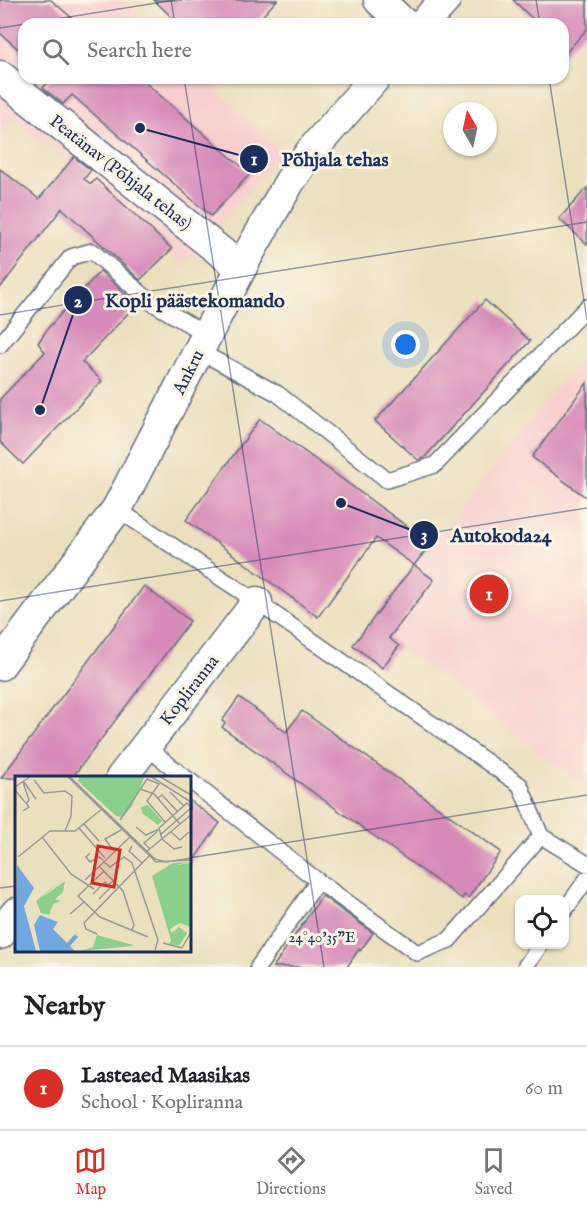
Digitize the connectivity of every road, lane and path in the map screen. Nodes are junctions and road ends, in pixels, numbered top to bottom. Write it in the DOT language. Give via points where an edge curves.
graph roads {
  1 [pos="379,0"];
  2 [pos="445,0"];
  3 [pos="398,18"];
  4 [pos="428,18"];
  5 [pos="0,76"];
  6 [pos="370,84"];
  7 [pos="241,268"];
  8 [pos="587,308"];
  9 [pos="203,343"];
  10 [pos="0,345"];
  11 [pos="117,509"];
  12 [pos="257,602"];
  13 [pos="0,665"];
  14 [pos="145,746"];
  15 [pos="122,776"];
  16 [pos="184,776"];
  17 [pos="190,781"];
  18 [pos="541,836"];
  19 [pos="587,864"];
  20 [pos="587,879"];
  21 [pos="318,881"];
  22 [pos="569,904"];
  23 [pos="15,914"];
  24 [pos="0,934"];
  25 [pos="538,949"];
  26 [pos="258,967"];
  27 [pos="525,967"];
  1 -- 3 [label="street"];
  2 -- 4 [label="street"];
  5 -- 7 [label="street, Peatänav (Põhjala tehas)"];
  6 -- 7 [label="street, Ankru" via="290,181"];
  7 -- 9 [label="street, Ankru"];
  8 -- 9 [label="lane" via="435,465 387,480 278,394"];
  9 -- 10 [label="lane" via="92,251 70,257"];
  9 -- 11 [label="street, Ankru"];
  11 -- 12 [label="lane"];
  11 -- 13 [label="street, Ankru"];
  12 -- 14 [label="street, Kopliranna"];
  12 -- 18 [label="lane" via="520,785"];
  14 -- 15 [label="street, Kopliranna"];
  14 -- 16 [label="lane"];
  17 -- 21 [label="lane"];
  18 -- 19 [label="lane"];
  18 -- 21 [label="lane" via="449,940 417,953"];
  20 -- 22 [label="lane"];
  21 -- 26 [label="lane"];
  23 -- 24 [label="street"];
  25 -- 27 [label="lane"];
}
